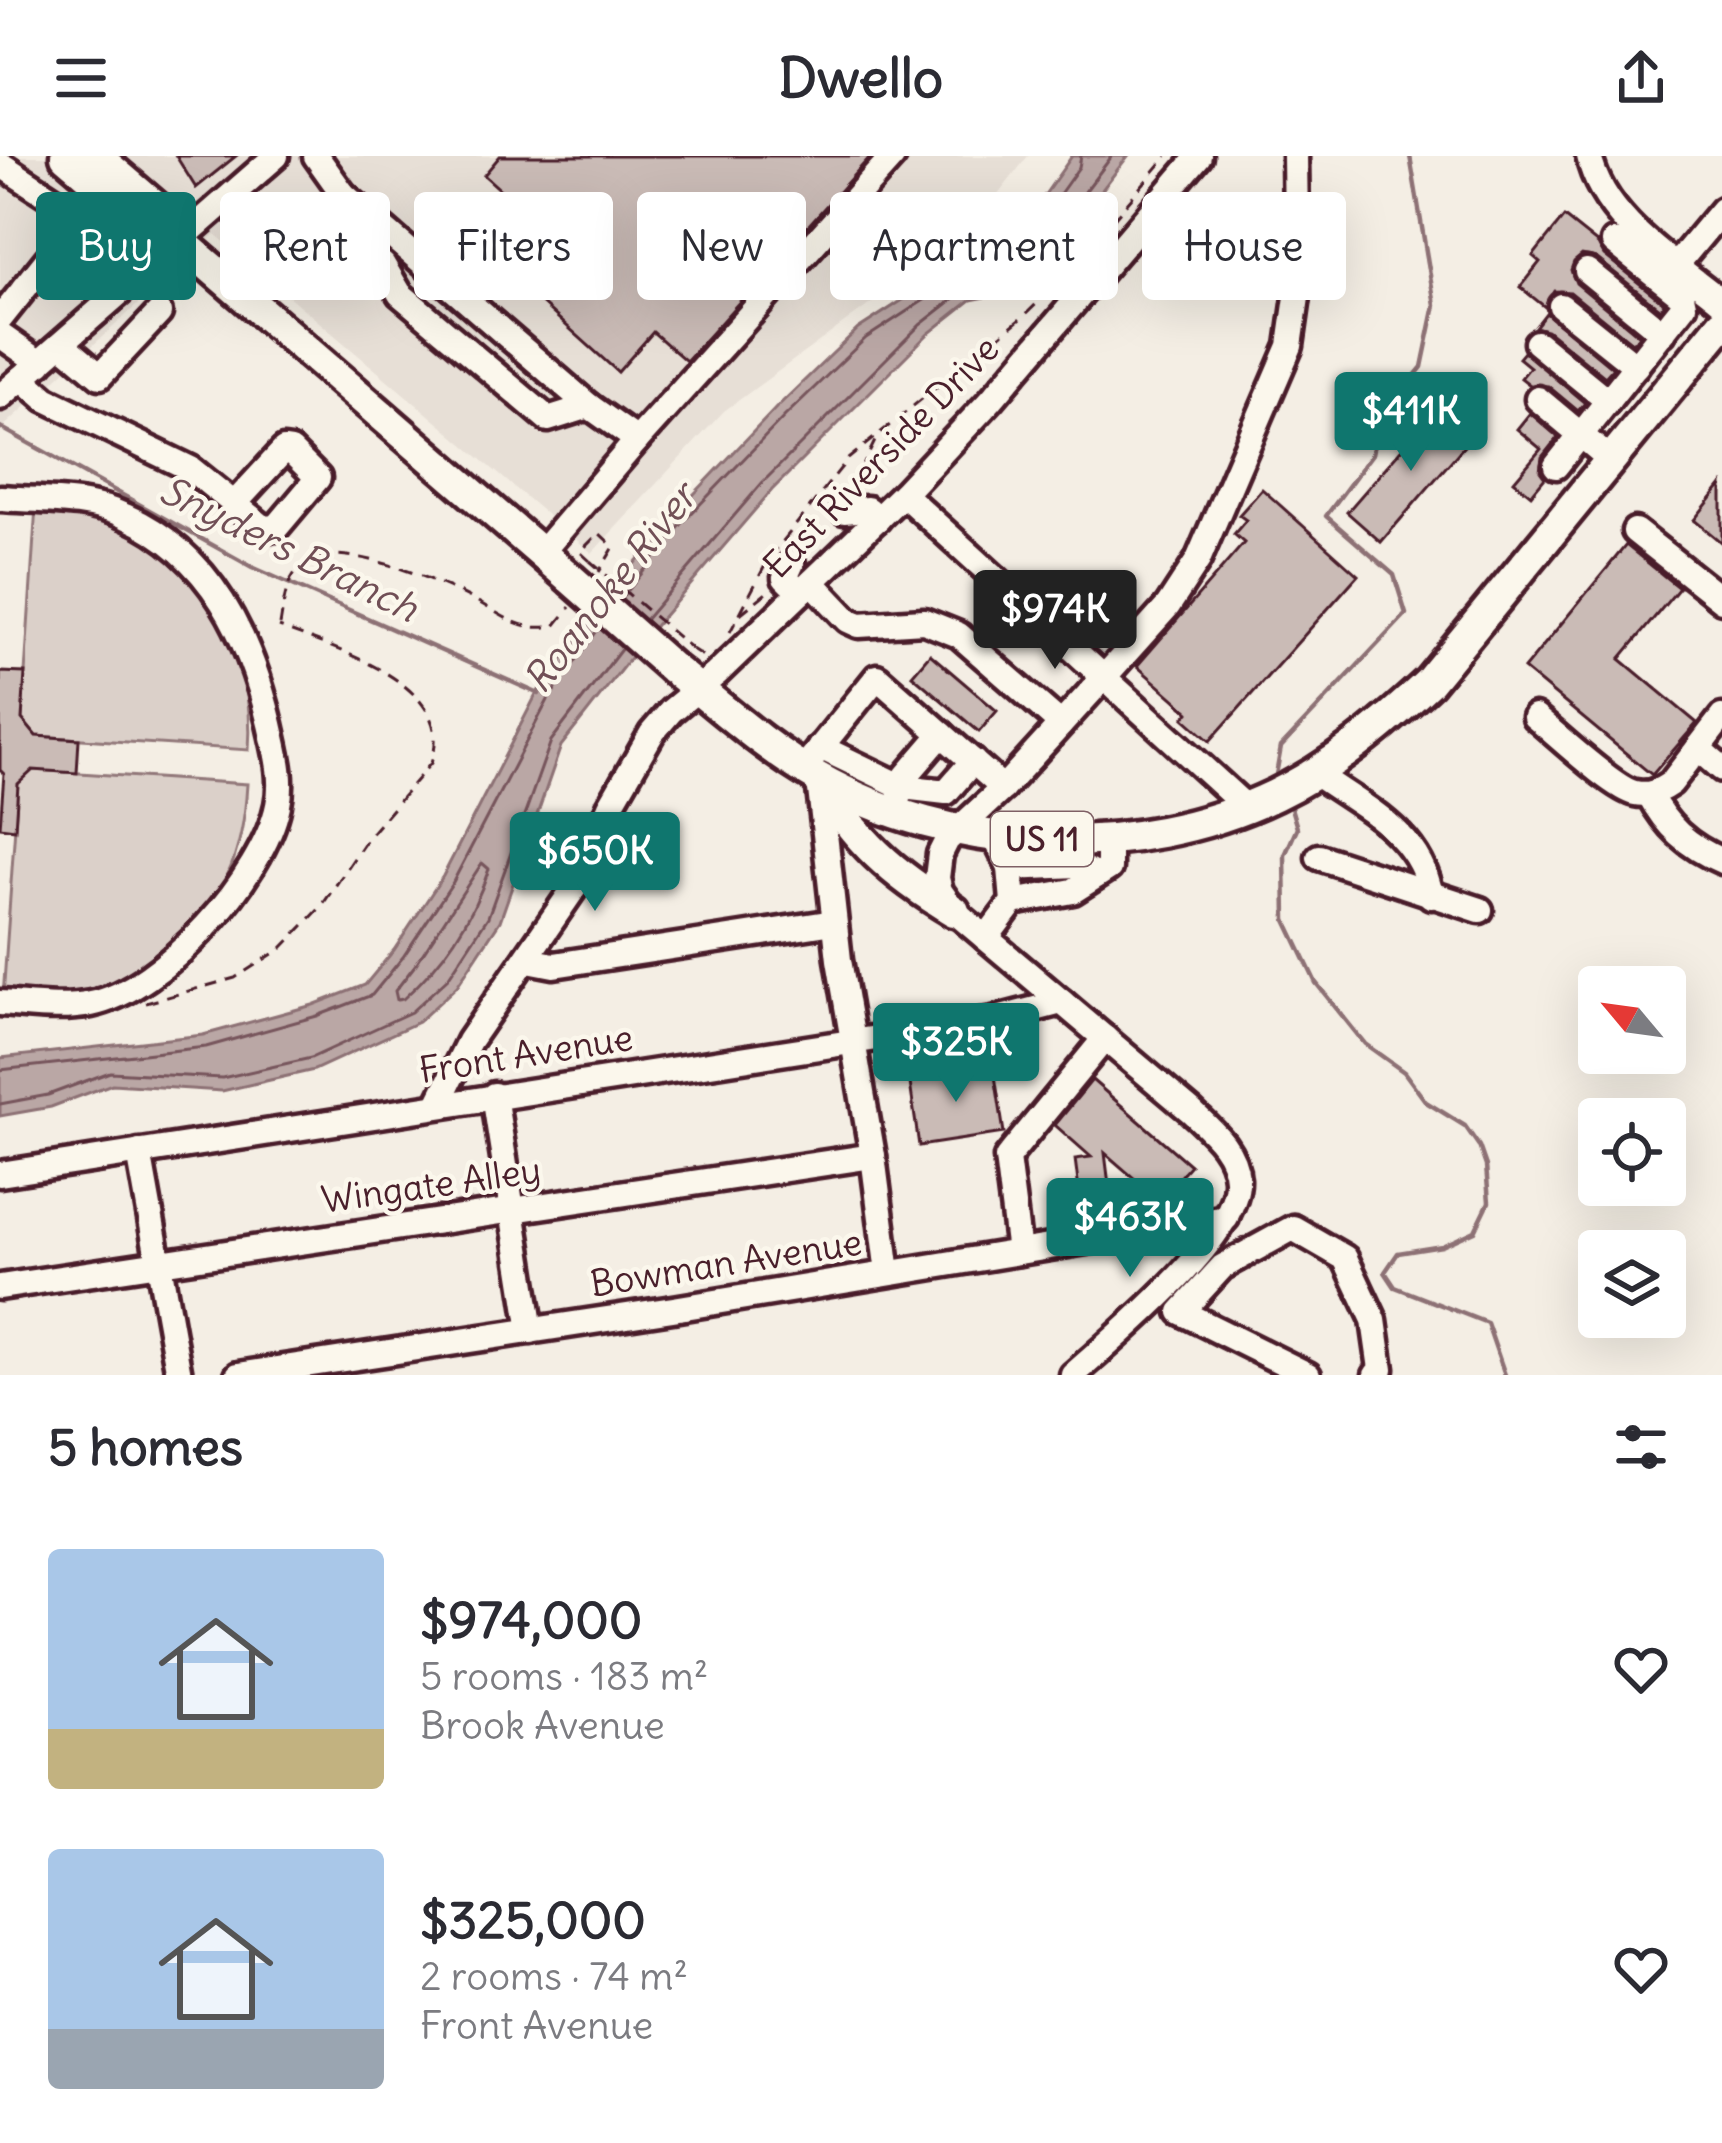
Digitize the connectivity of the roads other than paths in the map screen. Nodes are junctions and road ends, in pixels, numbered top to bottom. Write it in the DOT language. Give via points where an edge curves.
graph roads {
  1 [pos="66,156"];
  2 [pos="96,156"];
  3 [pos="276,156"];
  4 [pos="316,156"];
  5 [pos="893,156"];
  6 [pos="1199,156"];
  7 [pos="1295,156"];
  8 [pos="1589,156"];
  9 [pos="9,170"];
  10 [pos="43,192"];
  11 [pos="108,192"];
  12 [pos="138,192"];
  13 [pos="342,192"];
  14 [pos="0,198"];
  15 [pos="1722,211"];
  16 [pos="196,225"];
  17 [pos="390,234"];
  18 [pos="1614,242"];
  19 [pos="196,255"];
  20 [pos="1677,264"];
  21 [pos="1587,271"];
  22 [pos="36,274"];
  23 [pos="390,277"];
  24 [pos="114,300"];
  25 [pos="1722,302"];
  26 [pos="1562,306"];
  27 [pos="159,313"];
  28 [pos="93,318"];
  29 [pos="0,319"];
  30 [pos="1722,324"];
  31 [pos="0,335"];
  32 [pos="1538,343"];
  33 [pos="62,344"];
  34 [pos="1650,348"];
  35 [pos="124,350"];
  36 [pos="31,371"];
  37 [pos="1684,371"];
  38 [pos="0,397"];
  39 [pos="1538,399"];
  40 [pos="1608,401"];
  41 [pos="590,406"];
  42 [pos="1580,435"];
  43 [pos="637,440"];
  44 [pos="1612,461"];
  45 [pos="1556,466"];
  46 [pos="903,494"];
  47 [pos="0,498"];
  48 [pos="235,503"];
  49 [pos="848,510"];
  50 [pos="878,519"];
  51 [pos="1635,531"];
  52 [pos="541,554"];
  53 [pos="797,579"];
  54 [pos="1722,600"];
  55 [pos="687,668"];
  56 [pos="1106,675"];
  57 [pos="1535,717"];
  58 [pos="1722,717"];
  59 [pos="1061,724"];
  60 [pos="942,734"];
  61 [pos="1698,748"];
  62 [pos="974,761"];
  63 [pos="814,764"];
  64 [pos="1722,769"];
  65 [pos="1003,788"];
  66 [pos="1282,791"];
  67 [pos="1649,794"];
  68 [pos="899,800"];
  69 [pos="955,830"];
  70 [pos="995,837"];
  71 [pos="1108,838"];
  72 [pos="1319,857"];
  73 [pos="1722,861"];
  74 [pos="1010,868"];
  75 [pos="1096,876"];
  76 [pos="1431,896"];
  77 [pos="1013,902"];
  78 [pos="1480,910"];
  79 [pos="954,911"];
  80 [pos="834,922"];
  81 [pos="986,938"];
  82 [pos="528,960"];
  83 [pos="1062,1002"];
  84 [pos="0,1003"];
  85 [pos="1105,1038"];
  86 [pos="853,1040"];
  87 [pos="494,1095"];
  88 [pos="438,1104"];
  89 [pos="139,1152"];
  90 [pos="872,1156"];
  91 [pos="0,1174"];
  92 [pos="514,1209"];
  93 [pos="1226,1218"];
  94 [pos="1210,1241"];
  95 [pos="1019,1252"];
  96 [pos="158,1262"];
  97 [pos="1222,1267"];
  98 [pos="888,1273"];
  99 [pos="0,1288"];
  100 [pos="531,1331"];
  101 [pos="178,1375"];
  102 [pos="238,1375"];
  103 [pos="1073,1375"];
  104 [pos="1308,1375"];
  105 [pos="1376,1375"];
  1 -- 11 [label="main road, US 11"];
  2 -- 12 [label="main road, US 11"];
  3 -- 16 [label="street"];
  4 -- 13 [label="street"];
  5 -- 43 [label="street"];
  6 -- 46 [label="street, East Riverside Drive"];
  7 -- 56 [label="street" via="1290,346 1198,560"];
  8 -- 20 [label="street" via="1620,214"];
  9 -- 10 [label="street"];
  9 -- 14 [label="street"];
  15 -- 20 [label="street"];
  17 -- 41 [label="street"];
  18 -- 34 [label="street" via="1682,296 1684,305"];
  19 -- 52 [label="main road, US 11"];
  20 -- 25 [label="street"];
  21 -- 34 [label="street"];
  22 -- 29 [label="street"];
  23 -- 41 [label="street" via="548,419"];
  24 -- 28 [label="street"];
  26 -- 34 [label="street"];
  27 -- 35 [label="street"];
  28 -- 33 [label="street"];
  28 -- 35 [label="street"];
  30 -- 37 [label="main road, US 11"];
  31 -- 36 [label="street"];
  32 -- 40 [label="street"];
  33 -- 35 [label="street" via="100,376"];
  33 -- 36 [label="street"];
  34 -- 37 [label="street"];
  34 -- 40 [label="street"];
  36 -- 38 [label="street"];
  36 -- 48 [label="street" via="46,399 191,469"];
  37 -- 44 [label="main road, US 11"];
  39 -- 42 [label="street"];
  40 -- 42 [label="street"];
  41 -- 43 [label="street"];
  42 -- 44 [label="street"];
  42 -- 45 [label="street"];
  43 -- 52 [label="street"];
  44 -- 66 [label="main road, US 11" via="1429,682"];
  46 -- 50 [label="street, East Riverside Drive"];
  46 -- 56 [label="street"];
  47 -- 84 [label="street" via="111,510 168,542 203,574 244,640 280,789 250,866 161,967 91,1004"];
  49 -- 50 [label="street" via="867,509"];
  50 -- 53 [label="street, East Riverside Drive"];
  51 -- 54 [label="street"];
  52 -- 55 [label="main road, US 11, bridge"];
  53 -- 55 [label="street, East Riverside Drive" via="716,674"];
  53 -- 59 [label="street" via="859,625 924,621 958,635"];
  55 -- 63 [label="main road, US 11" via="748,731"];
  55 -- 82 [label="street, East Riverside Drive" via="627,772 578,884"];
  56 -- 59 [label="street"];
  56 -- 66 [label="street"];
  57 -- 67 [label="street" via="1621,787"];
  58 -- 61 [label="street"];
  59 -- 65 [label="street"];
  60 -- 62 [label="street"];
  60 -- 63 [label="street" via="877,677"];
  60 -- 68 [label="street" via="906,776"];
  61 -- 64 [label="street"];
  61 -- 67 [label="street" via="1671,783"];
  62 -- 65 [label="street"];
  62 -- 68 [label="street" via="946,792"];
  63 -- 68 [label="main road, US 11"];
  63 -- 79 [label="main road" via="845,824 908,884"];
  63 -- 80 [label="street"];
  65 -- 69 [label="street"];
  66 -- 71 [label="main road, US 11" via="1186,825"];
  66 -- 76 [label="street" via="1405,837"];
  67 -- 73 [label="street" via="1666,825"];
  68 -- 69 [label="main road, US 11"];
  69 -- 70 [label="main road, US 11"];
  69 -- 79 [label="street" via="937,868 940,892"];
  70 -- 71 [label="main road, US 11"];
  70 -- 74 [label="street"];
  71 -- 75 [label="street" via="1109,868"];
  72 -- 76 [label="street"];
  74 -- 75 [label="street" via="1077,865"];
  74 -- 77 [label="street"];
  75 -- 77 [label="street" via="1073,891"];
  76 -- 78 [label="street"];
  77 -- 81 [label="street"];
  79 -- 81 [label="street"];
  80 -- 82 [label="street" via="554,965"];
  80 -- 86 [label="street"];
  81 -- 83 [label="street"];
  82 -- 88 [label="street, East Riverside Drive" via="469,1041"];
  83 -- 85 [label="street"];
  83 -- 86 [label="street, Front Avenue"];
  85 -- 93 [label="street" via="1229,1152 1237,1187"];
  85 -- 95 [label="street" via="1007,1158"];
  86 -- 87 [label="street, Front Avenue"];
  86 -- 90 [label="street"];
  87 -- 88 [label="street, Front Avenue"];
  87 -- 92 [label="street"];
  88 -- 89 [label="street, Front Avenue"];
  89 -- 91 [label="street, Front Avenue"];
  89 -- 96 [label="street"];
  90 -- 92 [label="street, Wingate Alley"];
  90 -- 98 [label="street"];
  92 -- 96 [label="street, Wingate Alley"];
  92 -- 100 [label="street"];
  93 -- 94 [label="street"];
  93 -- 95 [label="street, Bowman Avenue"];
  94 -- 97 [label="street"];
  94 -- 103 [label="street"];
  95 -- 98 [label="street, Bowman Avenue"];
  96 -- 99 [label="street, Wingate Alley"];
  96 -- 101 [label="street"];
  97 -- 104 [label="street" via="1181,1312"];
  97 -- 105 [label="street" via="1293,1228 1345,1258 1374,1319"];
  98 -- 100 [label="street, Bowman Avenue"];
  100 -- 102 [label="street, Bowman Avenue"];
}
